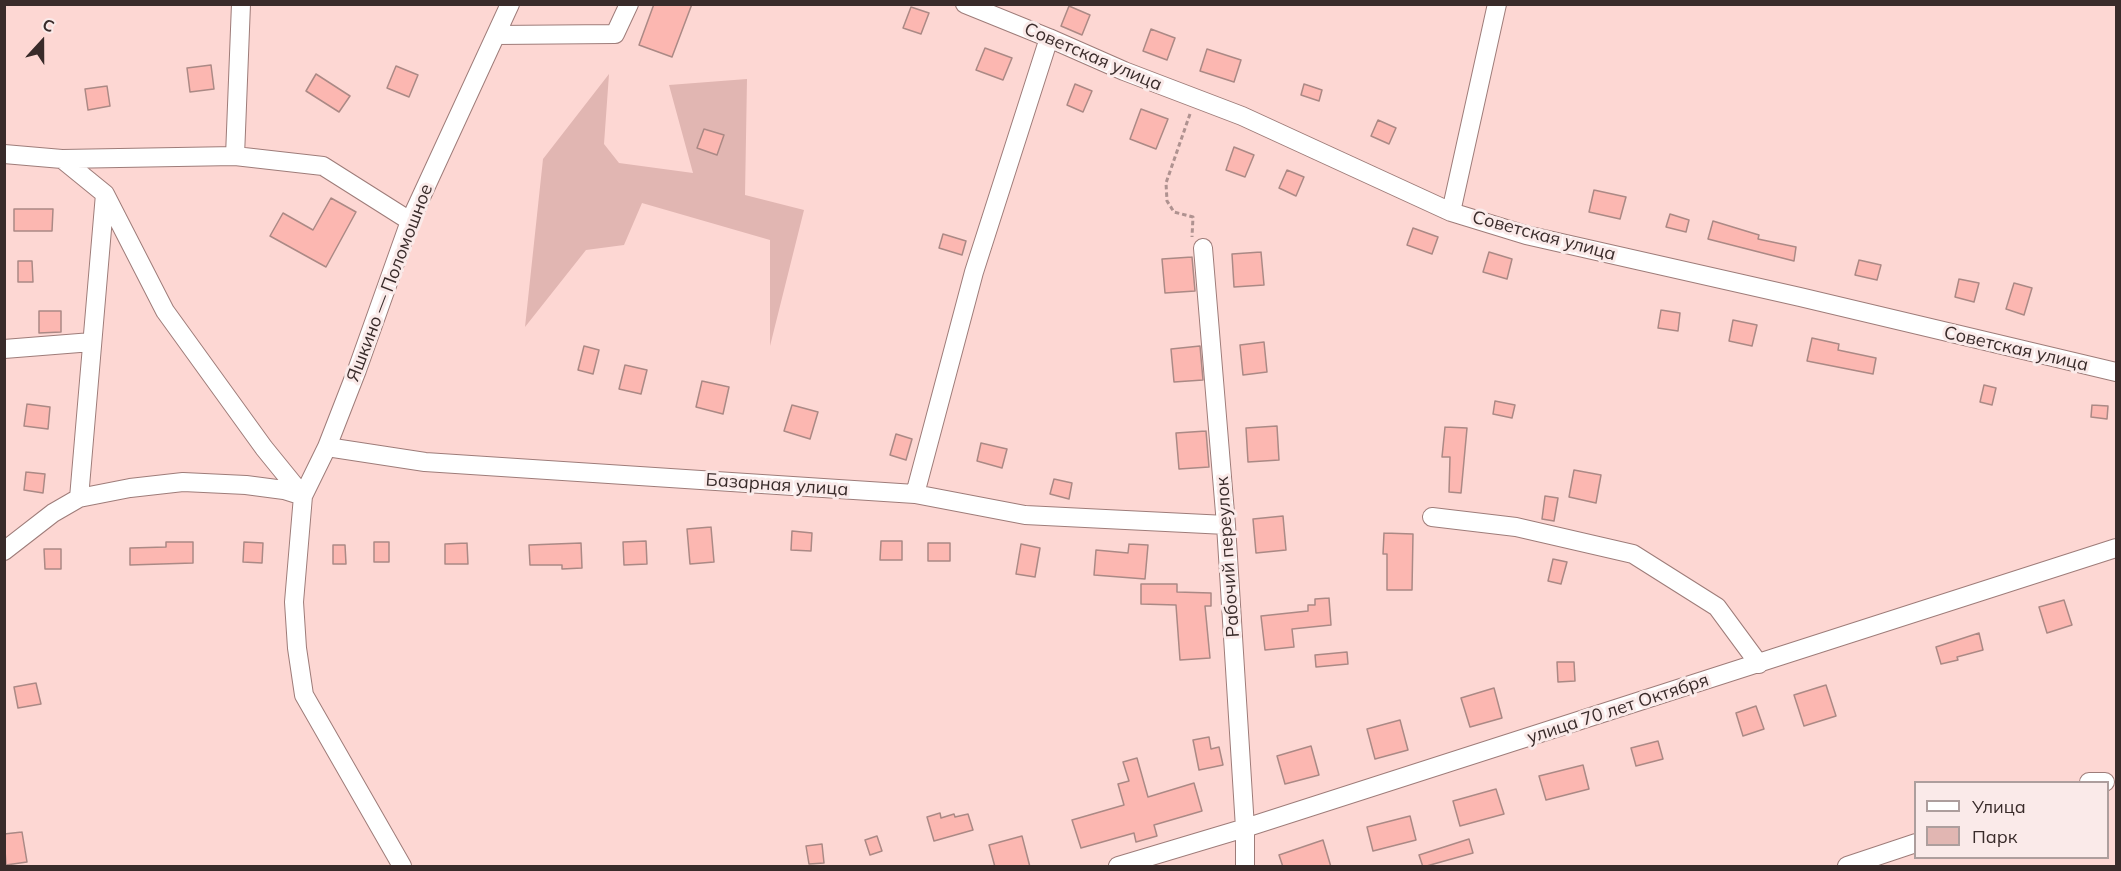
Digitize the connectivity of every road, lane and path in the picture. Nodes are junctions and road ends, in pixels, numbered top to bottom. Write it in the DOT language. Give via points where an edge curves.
graph roads {
  1 [pos="241,4"];
  2 [pos="510,4"];
  3 [pos="629,4"];
  4 [pos="965,4"];
  5 [pos="1497,4"];
  6 [pos="495,35"];
  7 [pos="1049,38"];
  8 [pos="1195,99"];
  9 [pos="4,154"];
  10 [pos="236,156"];
  11 [pos="62,159"];
  12 [pos="105,194"];
  13 [pos="1451,212"];
  14 [pos="410,221"];
  15 [pos="1203,248"];
  16 [pos="92,342"];
  17 [pos="4,349"];
  18 [pos="2116,372"];
  19 [pos="327,447"];
  20 [pos="915,494"];
  21 [pos="303,496"];
  22 [pos="79,498"];
  23 [pos="1432,517"];
  24 [pos="1226,525"];
  25 [pos="2116,548"];
  26 [pos="4,551"];
  27 [pos="1759,664"];
  28 [pos="1245,828"];
  29 [pos="1914,844"];
  30 [pos="402,867"];
  31 [pos="1118,867"];
  32 [pos="1245,867"];
  33 [pos="1847,867"];
  1 -- 10 [label="street"];
  2 -- 6 [label="street, Яшкино — Поломошное"];
  3 -- 6 [label="street" via="615,34"];
  4 -- 7 [label="street, Советская улица"];
  5 -- 13 [label="street"];
  6 -- 14 [label="street, Яшкино — Поломошное"];
  7 -- 8 [label="street, Советская улица"];
  7 -- 20 [label="street" via="974,272"];
  8 -- 13 [label="street, Советская улица" via="1242,116"];
  8 -- 15 [label="path" via="1166,192 1174,212 1193,217 1191,242"];
  9 -- 11 [label="street"];
  10 -- 11 [label="street"];
  10 -- 14 [label="street" via="323,166"];
  11 -- 12 [label="street"];
  12 -- 16 [label="street"];
  12 -- 21 [label="street" via="165,311"];
  13 -- 18 [label="street, Советская улица" via="1526,236"];
  14 -- 19 [label="street, Яшкино — Поломошное"];
  15 -- 24 [label="street, Рабочий переулок"];
  16 -- 17 [label="street"];
  16 -- 22 [label="street"];
  19 -- 20 [label="street, Базарная улица" via="425,462"];
  19 -- 21 [label="street, Яшкино — Поломошное"];
  20 -- 24 [label="street, Базарная улица" via="1025,515"];
  21 -- 22 [label="street" via="246,485 183,482"];
  21 -- 30 [label="street" via="294,602 304,695"];
  22 -- 26 [label="street"];
  23 -- 27 [label="street" via="1516,527 1633,554 1717,607"];
  24 -- 28 [label="street, Рабочий переулок"];
  25 -- 27 [label="street, улица 70 лет Октября"];
  27 -- 28 [label="street, улица 70 лет Октября"];
  28 -- 31 [label="street, улица 70 лет Октября"];
  28 -- 32 [label="street, Рабочий переулок"];
  29 -- 33 [label="street"];
}
